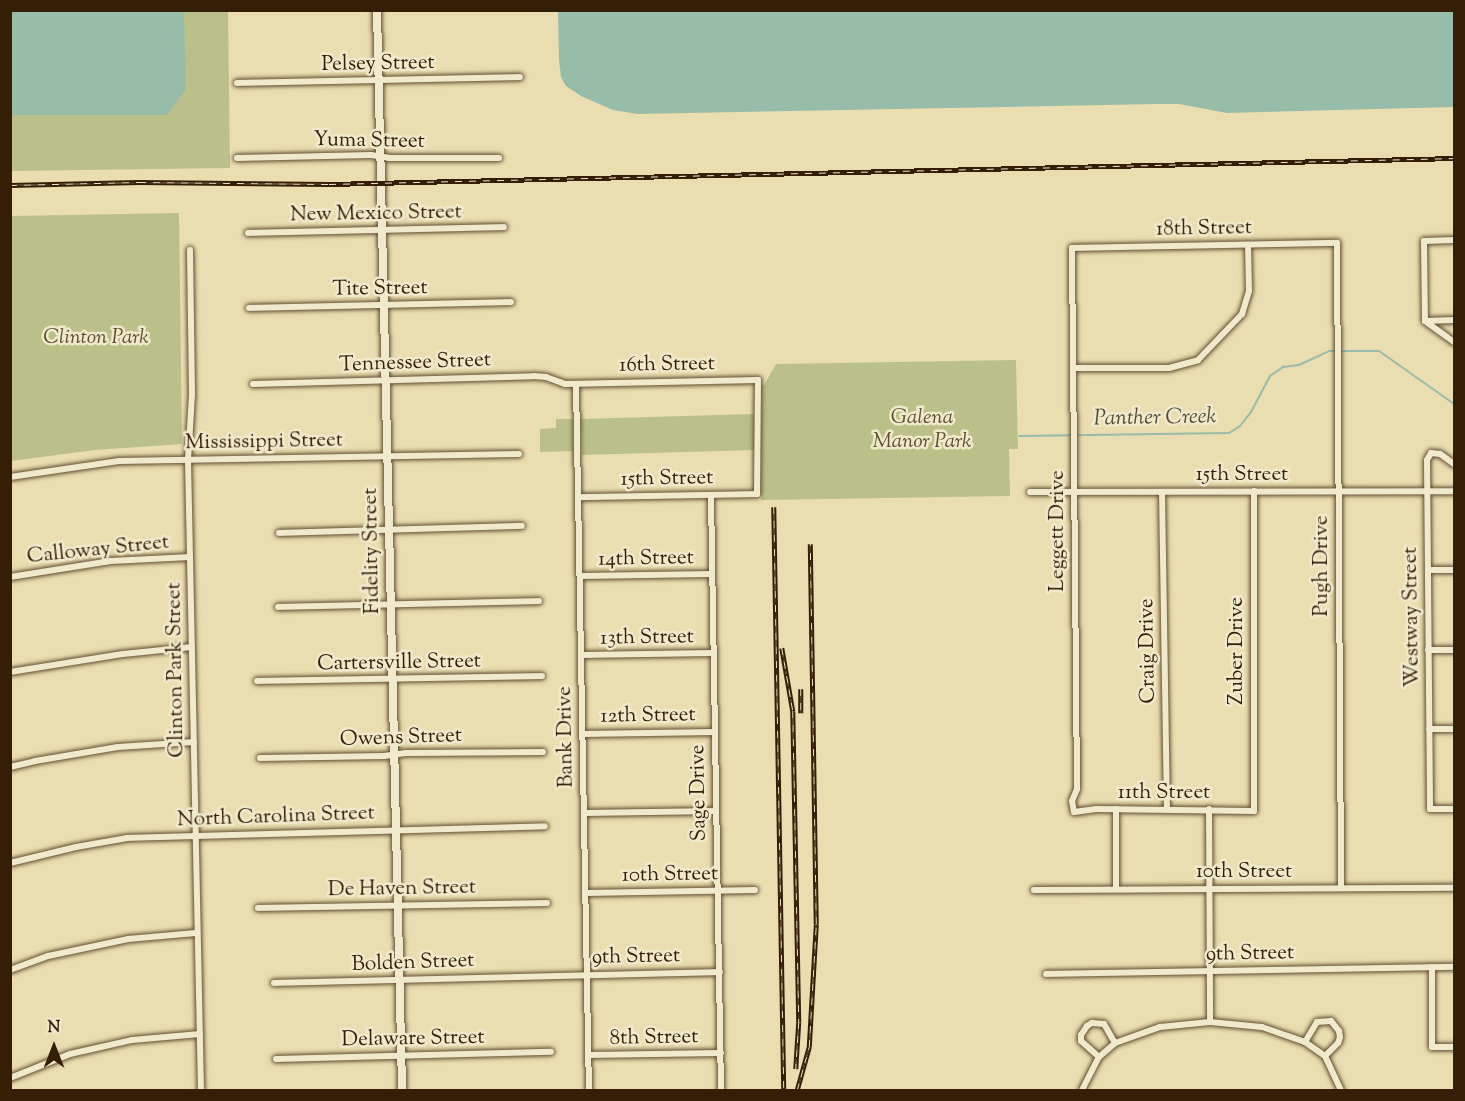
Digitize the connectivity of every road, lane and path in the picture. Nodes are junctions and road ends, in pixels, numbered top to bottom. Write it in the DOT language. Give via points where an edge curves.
graph roads {
  1 [pos="377,10"];
  2 [pos="520,77"];
  3 [pos="380,81"];
  4 [pos="237,83"];
  5 [pos="380,156"];
  6 [pos="237,158"];
  7 [pos="500,158"];
  8 [pos="504,227"];
  9 [pos="384,230"];
  10 [pos="248,233"];
  11 [pos="1455,240"];
  12 [pos="1337,243"];
  13 [pos="1248,245"];
  14 [pos="1072,248"];
  15 [pos="190,250"];
  16 [pos="511,302"];
  17 [pos="385,305"];
  18 [pos="249,308"];
  19 [pos="1455,320"];
  20 [pos="1425,321"];
  21 [pos="1455,342"];
  22 [pos="1073,368"];
  23 [pos="386,381"];
  24 [pos="253,384"];
  25 [pos="576,384"];
  26 [pos="519,454"];
  27 [pos="389,455"];
  28 [pos="188,460"];
  29 [pos="1455,464"];
  30 [pos="10,477"];
  31 [pos="1254,491"];
  32 [pos="1338,491"];
  33 [pos="1427,491"];
  34 [pos="1455,491"];
  35 [pos="1030,492"];
  36 [pos="1074,492"];
  37 [pos="1162,492"];
  38 [pos="757,494"];
  39 [pos="711,495"];
  40 [pos="579,497"];
  41 [pos="522,526"];
  42 [pos="389,530"];
  43 [pos="279,533"];
  44 [pos="190,557"];
  45 [pos="1428,570"];
  46 [pos="1455,570"];
  47 [pos="712,574"];
  48 [pos="580,576"];
  49 [pos="10,577"];
  50 [pos="539,602"];
  51 [pos="392,605"];
  52 [pos="278,608"];
  53 [pos="192,647"];
  54 [pos="1428,650"];
  55 [pos="1455,650"];
  56 [pos="713,653"];
  57 [pos="581,655"];
  58 [pos="10,672"];
  59 [pos="542,676"];
  60 [pos="393,680"];
  61 [pos="257,681"];
  62 [pos="1429,729"];
  63 [pos="1455,729"];
  64 [pos="715,732"];
  65 [pos="582,734"];
  66 [pos="194,742"];
  67 [pos="543,753"];
  68 [pos="395,754"];
  69 [pos="260,758"];
  70 [pos="10,767"];
  71 [pos="1116,809"];
  72 [pos="1167,809"];
  73 [pos="1209,809"];
  74 [pos="1455,809"];
  75 [pos="716,811"];
  76 [pos="1254,811"];
  77 [pos="1074,812"];
  78 [pos="584,813"];
  79 [pos="545,826"];
  80 [pos="396,830"];
  81 [pos="195,835"];
  82 [pos="10,863"];
  83 [pos="1341,888"];
  84 [pos="1455,888"];
  85 [pos="1116,889"];
  86 [pos="1209,889"];
  87 [pos="755,890"];
  88 [pos="1034,890"];
  89 [pos="718,891"];
  90 [pos="585,892"];
  91 [pos="547,903"];
  92 [pos="399,905"];
  93 [pos="258,908"];
  94 [pos="196,933"];
  95 [pos="1432,967"];
  96 [pos="1455,967"];
  97 [pos="10,970"];
  98 [pos="1210,971"];
  99 [pos="720,972"];
  100 [pos="587,974"];
  101 [pos="1046,974"];
  102 [pos="553,975"];
  103 [pos="400,980"];
  104 [pos="274,983"];
  105 [pos="1210,1022"];
  106 [pos="200,1034"];
  107 [pos="1305,1042"];
  108 [pos="1115,1043"];
  109 [pos="1455,1047"];
  110 [pos="551,1052"];
  111 [pos="721,1053"];
  112 [pos="402,1055"];
  113 [pos="588,1055"];
  114 [pos="1325,1056"];
  115 [pos="1099,1057"];
  116 [pos="276,1059"];
  117 [pos="10,1078"];
  118 [pos="201,1090"];
  119 [pos="402,1090"];
  120 [pos="589,1090"];
  121 [pos="721,1090"];
  122 [pos="1082,1090"];
  123 [pos="1341,1090"];
  1 -- 3 [label="main road, Fidelity Street"];
  2 -- 3 [label="street, Pelsey Street"];
  3 -- 4 [label="street, Pelsey Street"];
  3 -- 5 [label="main road, Fidelity Street"];
  5 -- 6 [label="street, Yuma Street"];
  5 -- 7 [label="street, Yuma Street"];
  5 -- 9 [label="main road, Fidelity Street"];
  8 -- 9 [label="street, New Mexico Street"];
  9 -- 10 [label="street, New Mexico Street"];
  9 -- 17 [label="main road, Fidelity Street"];
  11 -- 20 [label="street" via="1425,241"];
  12 -- 13 [label="street, 18th Street"];
  12 -- 32 [label="street, Pugh Drive"];
  13 -- 14 [label="street, 18th Street"];
  13 -- 22 [label="street" via="1249,291 1242,314 1198,360 1169,368"];
  14 -- 22 [label="street, Leggett Drive"];
  15 -- 28 [label="street, Clinton Park Street" via="192,395"];
  16 -- 17 [label="street, Tite Street"];
  17 -- 18 [label="street, Tite Street"];
  17 -- 23 [label="main road, Fidelity Street"];
  19 -- 20 [label="street"];
  20 -- 21 [label="street"];
  22 -- 36 [label="street, Leggett Drive"];
  23 -- 24 [label="street, Tennessee Street"];
  23 -- 25 [label="street, Tennessee Street" via="534,376"];
  23 -- 27 [label="main road, Fidelity Street"];
  25 -- 38 [label="street, 16th Street" via="758,380"];
  25 -- 40 [label="street, Bank Drive"];
  26 -- 27 [label="street, Mississippi Street"];
  27 -- 28 [label="street, Mississippi Street"];
  27 -- 42 [label="main road, Fidelity Street"];
  28 -- 30 [label="street, Mississippi Street" via="119,461"];
  28 -- 44 [label="street, Clinton Park Street"];
  29 -- 33 [label="street, Westway Street" via="1431,453 1427,460"];
  31 -- 32 [label="street, 15th Street"];
  31 -- 37 [label="street, 15th Street"];
  31 -- 76 [label="street, Zuber Drive"];
  32 -- 33 [label="street, 15th Street"];
  32 -- 83 [label="street, Pugh Drive"];
  33 -- 34 [label="street, 15th Street"];
  33 -- 45 [label="street, Westway Street"];
  35 -- 36 [label="street, 15th Street"];
  36 -- 37 [label="street, 15th Street"];
  36 -- 77 [label="street, Leggett Drive"];
  37 -- 72 [label="street, Craig Drive"];
  38 -- 39 [label="street, 15th Street"];
  39 -- 40 [label="street, 15th Street"];
  39 -- 47 [label="street, Sage Drive"];
  40 -- 48 [label="street, Bank Drive"];
  41 -- 42 [label="street"];
  42 -- 43 [label="street"];
  42 -- 51 [label="main road, Fidelity Street"];
  44 -- 49 [label="street, Calloway Street" via="111,561"];
  44 -- 53 [label="street, Clinton Park Street"];
  45 -- 46 [label="street"];
  45 -- 54 [label="street, Westway Street"];
  47 -- 48 [label="street, 14th Street"];
  47 -- 56 [label="street, Sage Drive"];
  48 -- 57 [label="street, Bank Drive"];
  50 -- 51 [label="street"];
  51 -- 52 [label="street"];
  51 -- 60 [label="main road, Fidelity Street"];
  53 -- 58 [label="street"];
  53 -- 66 [label="street, Clinton Park Street"];
  54 -- 55 [label="street"];
  54 -- 62 [label="street, Westway Street"];
  56 -- 57 [label="street, 13th Street"];
  56 -- 64 [label="street, Sage Drive"];
  57 -- 65 [label="street, Bank Drive"];
  59 -- 60 [label="street, Cartersville Street"];
  60 -- 61 [label="street, Cartersville Street"];
  60 -- 68 [label="main road, Fidelity Street"];
  62 -- 63 [label="street"];
  62 -- 74 [label="street, Westway Street" via="1430,809"];
  64 -- 65 [label="street, 12th Street"];
  64 -- 75 [label="street, Sage Drive"];
  65 -- 78 [label="street, Bank Drive"];
  66 -- 70 [label="street" via="118,747"];
  66 -- 81 [label="street, Clinton Park Street"];
  67 -- 68 [label="street, Owens Street"];
  68 -- 69 [label="street, Owens Street"];
  68 -- 80 [label="main road, Fidelity Street"];
  71 -- 72 [label="street, 11th Street"];
  71 -- 77 [label="street, 11th Street"];
  71 -- 85 [label="street"];
  72 -- 73 [label="street, 11th Street"];
  73 -- 76 [label="street, 11th Street"];
  73 -- 86 [label="street"];
  75 -- 78 [label="street"];
  75 -- 89 [label="street, Sage Drive"];
  78 -- 90 [label="street, Bank Drive"];
  79 -- 80 [label="street, North Carolina Street"];
  80 -- 81 [label="street, North Carolina Street"];
  80 -- 92 [label="main road, Fidelity Street"];
  81 -- 82 [label="street, North Carolina Street" via="127,838"];
  81 -- 94 [label="street, Clinton Park Street"];
  83 -- 84 [label="street, 10th Street"];
  83 -- 86 [label="street, 10th Street"];
  85 -- 86 [label="street, 10th Street"];
  85 -- 88 [label="street, 10th Street"];
  86 -- 98 [label="street"];
  87 -- 89 [label="street, 10th Street"];
  89 -- 90 [label="street, 10th Street"];
  89 -- 99 [label="street, Sage Drive"];
  90 -- 100 [label="street, Bank Drive"];
  91 -- 92 [label="street, De Haven Street"];
  92 -- 93 [label="street, De Haven Street"];
  92 -- 103 [label="main road, Fidelity Street"];
  94 -- 97 [label="street" via="128,939 48,956"];
  94 -- 106 [label="street, Clinton Park Street"];
  95 -- 96 [label="street, 9th Street"];
  95 -- 98 [label="street, 9th Street"];
  95 -- 109 [label="street" via="1432,1047"];
  98 -- 101 [label="street, 9th Street"];
  98 -- 105 [label="street"];
  99 -- 100 [label="street, 9th Street"];
  99 -- 111 [label="street, Sage Drive"];
  100 -- 102 [label="street, 9th Street"];
  100 -- 113 [label="street, Bank Drive"];
  102 -- 103 [label="street, Bolden Street"];
  103 -- 104 [label="street, Bolden Street"];
  103 -- 112 [label="main road, Fidelity Street"];
  105 -- 107 [label="street" via="1276,1030"];
  105 -- 108 [label="street" via="1160,1027"];
  106 -- 117 [label="street" via="132,1040 70,1054"];
  106 -- 118 [label="street, Clinton Park Street"];
  107 -- 114 [label="street"];
  107 -- 114 [label="street" via="1317,1022 1325,1020 1336,1025 1340,1031 1338,1043"];
  108 -- 115 [label="street"];
  108 -- 115 [label="street" via="1104,1024 1087,1026 1081,1041"];
  110 -- 112 [label="street, Delaware Street"];
  111 -- 113 [label="street, 8th Street"];
  111 -- 121 [label="street, Sage Drive"];
  112 -- 116 [label="street, Delaware Street"];
  112 -- 119 [label="main road, Fidelity Street"];
  113 -- 120 [label="street, Bank Drive"];
  114 -- 123 [label="street"];
  115 -- 122 [label="street"];
}
